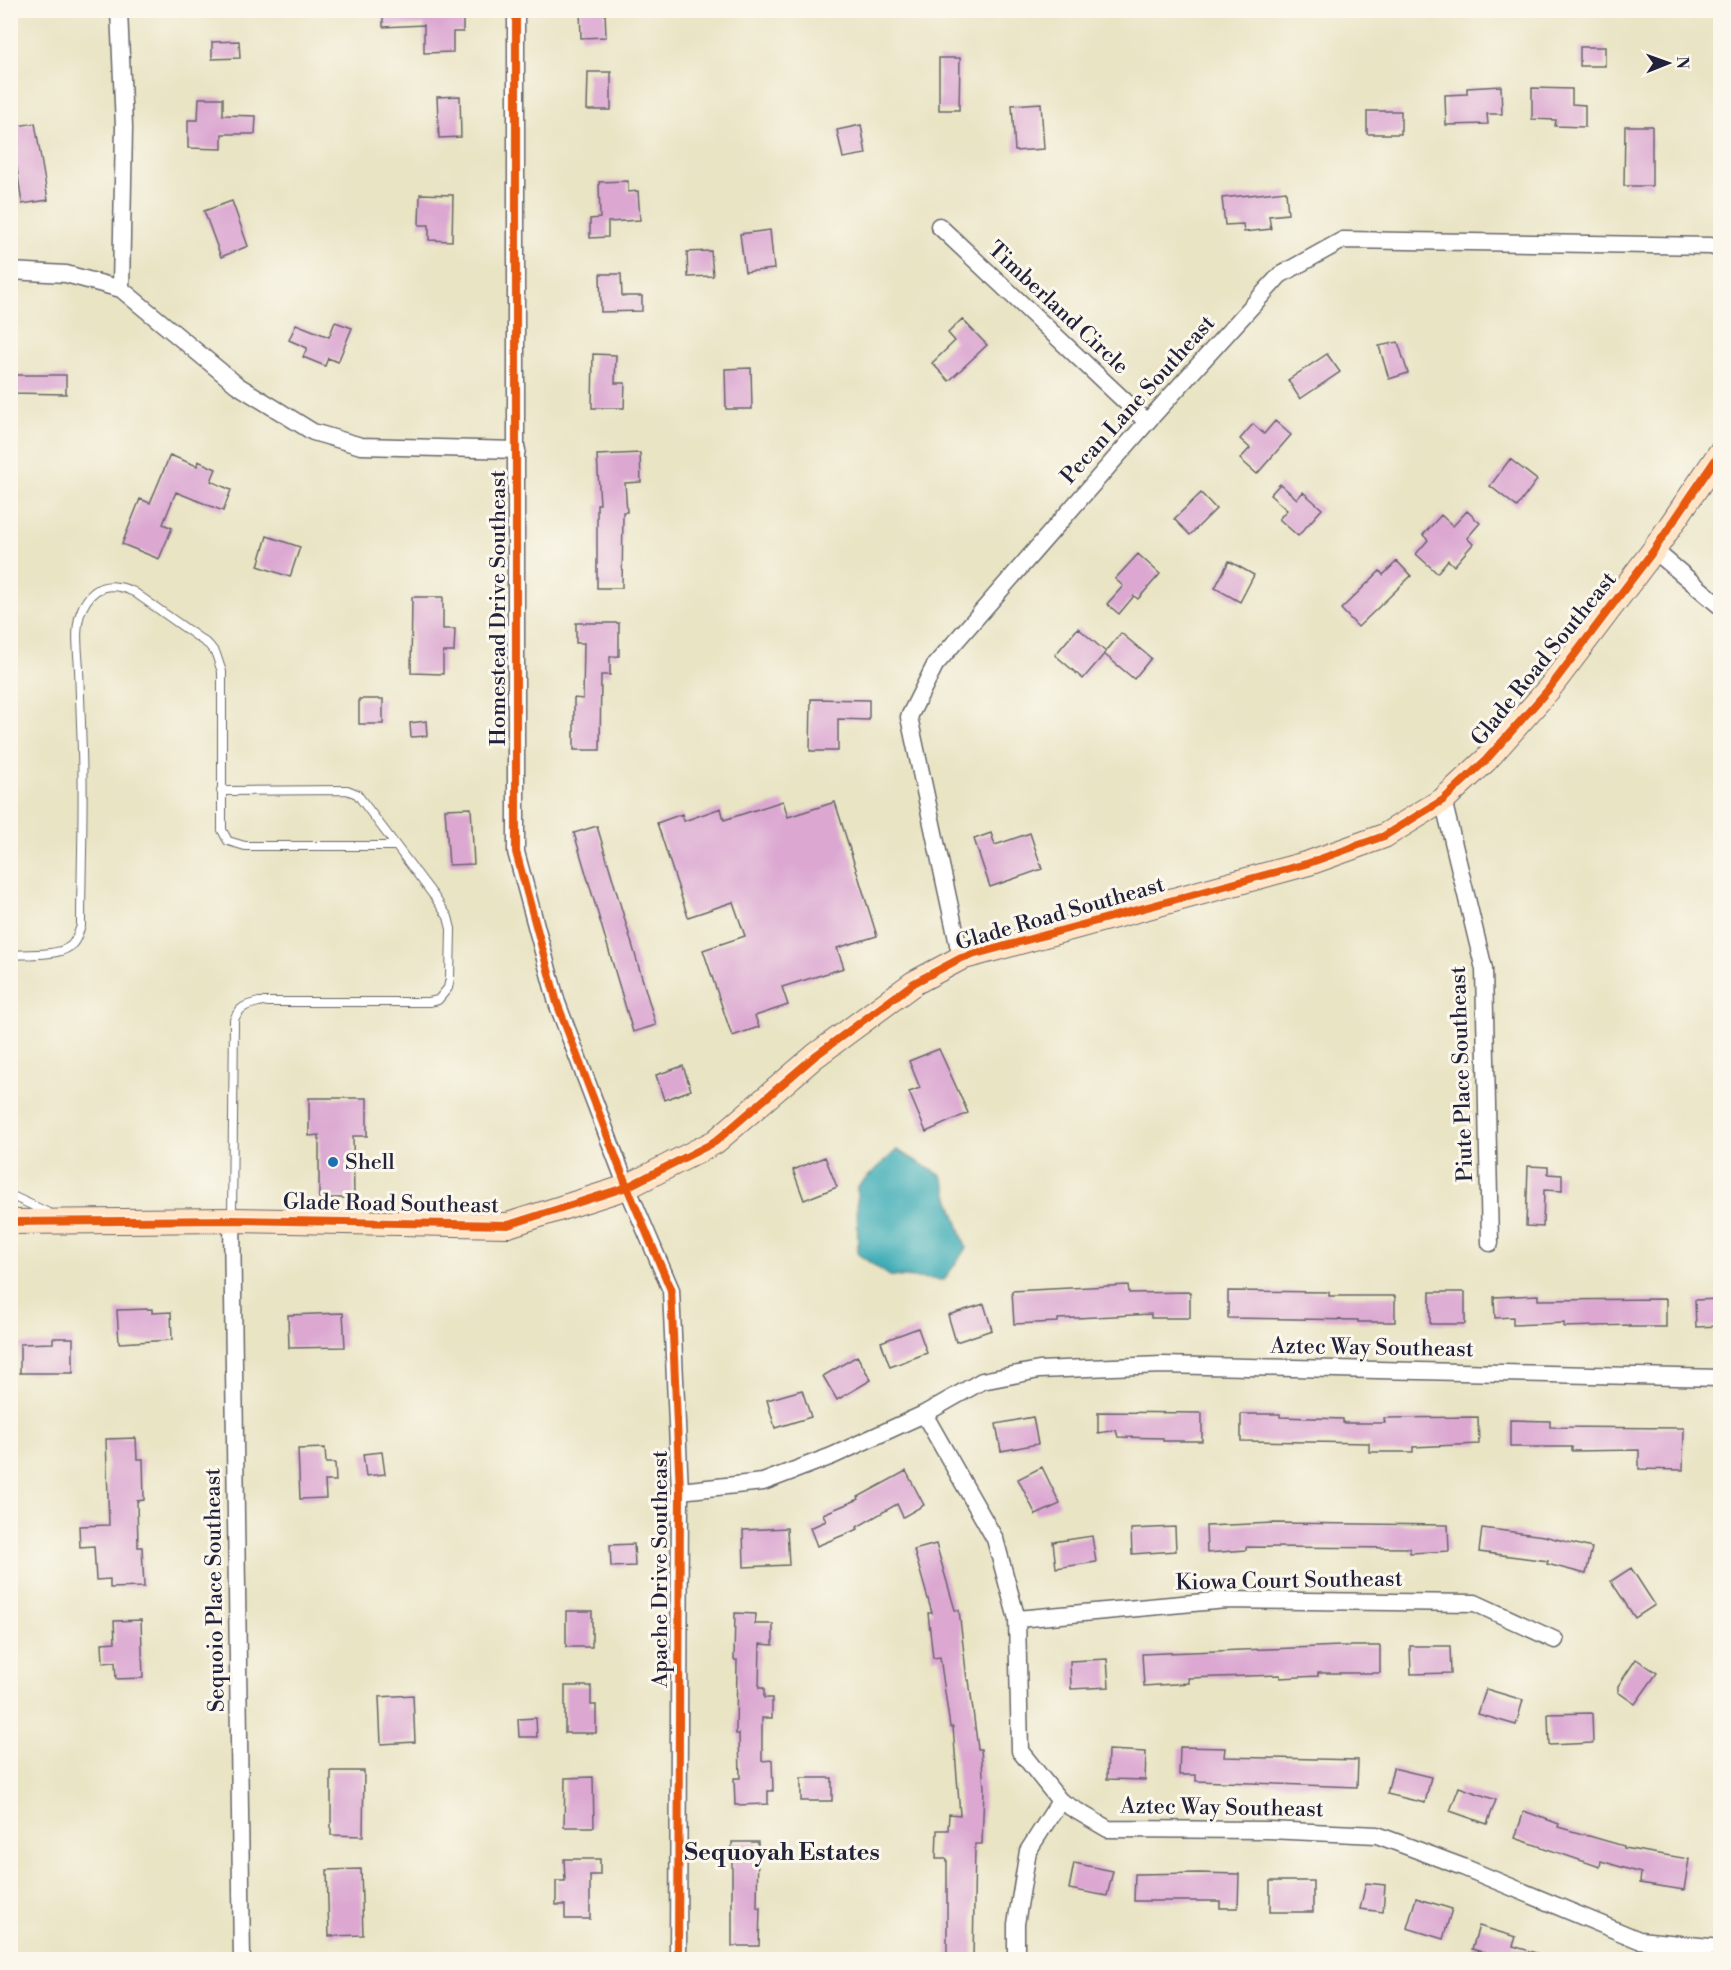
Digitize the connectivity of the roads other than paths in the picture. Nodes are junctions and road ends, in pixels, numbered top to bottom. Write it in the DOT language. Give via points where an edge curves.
graph roads {
  1 [pos="119,10"];
  2 [pos="516,10"];
  3 [pos="939,226"];
  4 [pos="1720,249"];
  5 [pos="10,272"];
  6 [pos="121,289"];
  7 [pos="1147,422"];
  8 [pos="517,450"];
  9 [pos="1720,453"];
  10 [pos="1654,550"];
  11 [pos="1720,606"];
  12 [pos="221,791"];
  13 [pos="1443,800"];
  14 [pos="396,846"];
  15 [pos="10,955"];
  16 [pos="961,958"];
  17 [pos="627,1187"];
  18 [pos="10,1195"];
  19 [pos="232,1220"];
  20 [pos="10,1222"];
  21 [pos="68,1222"];
  22 [pos="1490,1243"];
  23 [pos="1720,1378"];
  24 [pos="924,1414"];
  25 [pos="680,1491"];
  26 [pos="1017,1619"];
  27 [pos="1555,1640"];
  28 [pos="1060,1801"];
  29 [pos="1720,1948"];
  30 [pos="242,1959"];
  31 [pos="678,1959"];
  32 [pos="1016,1959"];
  1 -- 6 [label="street" via="124,128"];
  2 -- 8 [label="street, Homestead Drive Southeast"];
  3 -- 7 [label="street, Timberland Circle"];
  4 -- 7 [label="street, Pecan Lane Southeast" via="1342,240 1280,274"];
  5 -- 6 [label="street" via="66,274"];
  6 -- 8 [label="street" via="237,385 313,432 362,446"];
  7 -- 16 [label="street, Pecan Lane Southeast" via="935,665 909,717"];
  8 -- 17 [label="street, Homestead Drive Southeast" via="516,852 557,1003"];
  9 -- 10 [label="street, Glade Road Southeast"];
  10 -- 11 [label="street"];
  10 -- 13 [label="street, Glade Road Southeast" via="1548,690 1486,760"];
  12 -- 14 [label="lane" via="347,790 357,794"];
  12 -- 14 [label="lane" via="222,830 228,841 237,844"];
  12 -- 15 [label="lane" via="222,672 216,654 134,592 108,586 95,590 81,612 77,634 82,753 81,926 70,947 58,952"];
  13 -- 16 [label="street, Glade Road Southeast" via="1384,836 1309,863"];
  13 -- 22 [label="street, Piute Place Southeast" via="1484,969"];
  14 -- 19 [label="lane" via="448,917 448,988 438,1000 429,1002 259,1002 245,1005 237,1012"];
  16 -- 17 [label="street, Glade Road Southeast" via="914,983 815,1056 715,1142"];
  17 -- 19 [label="street, Glade Road Southeast" via="508,1224"];
  17 -- 25 [label="street, Apache Drive Southeast" via="671,1290"];
  18 -- 21 [label="lane"];
  19 -- 21 [label="street, Glade Road Southeast"];
  19 -- 30 [label="street, Sequoio Place Southeast"];
  20 -- 21 [label="street, Glade Road Southeast"];
  23 -- 24 [label="street, Aztec Way Southeast" via="1162,1365 1039,1370 982,1381"];
  24 -- 25 [label="street, Aztec Way Southeast" via="763,1482"];
  24 -- 26 [label="street, Aztec Way Southeast" via="995,1539"];
  25 -- 31 [label="street, Apache Drive Southeast"];
  26 -- 27 [label="street, Kiowa Court Southeast" via="1226,1600 1475,1603"];
  26 -- 28 [label="street, Aztec Way Southeast" via="1020,1751"];
  28 -- 29 [label="street, Aztec Way Southeast" via="1107,1829 1377,1835 1639,1940"];
  28 -- 32 [label="street" via="1028,1851 1016,1924"];
}
